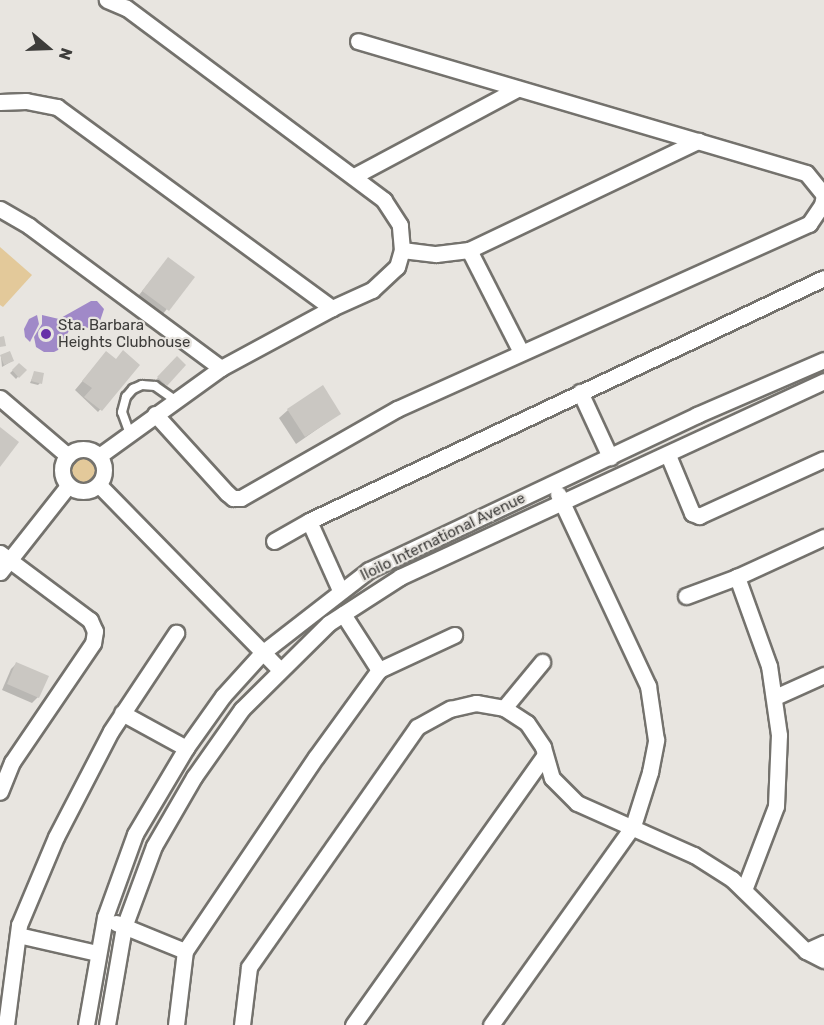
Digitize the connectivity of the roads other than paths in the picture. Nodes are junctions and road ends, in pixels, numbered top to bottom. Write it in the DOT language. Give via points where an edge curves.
graph roads {
  1 [pos="107,0"];
  2 [pos="358,41"];
  3 [pos="518,88"];
  4 [pos="0,102"];
  5 [pos="698,141"];
  6 [pos="354,176"];
  7 [pos="0,209"];
  8 [pos="402,250"];
  9 [pos="469,250"];
  10 [pos="824,278"];
  11 [pos="332,308"];
  12 [pos="521,352"];
  13 [pos="824,360"];
  14 [pos="221,368"];
  15 [pos="824,381"];
  16 [pos="580,392"];
  17 [pos="0,398"];
  18 [pos="175,400"];
  19 [pos="155,414"];
  20 [pos="130,434"];
  21 [pos="668,455"];
  22 [pos="68,456"];
  23 [pos="99,456"];
  24 [pos="610,457"];
  25 [pos="824,459"];
  26 [pos="99,484"];
  27 [pos="554,485"];
  28 [pos="68,486"];
  29 [pos="561,502"];
  30 [pos="309,521"];
  31 [pos="824,537"];
  32 [pos="274,541"];
  33 [pos="3,561"];
  34 [pos="737,578"];
  35 [pos="340,590"];
  36 [pos="686,596"];
  37 [pos="343,614"];
  38 [pos="176,633"];
  39 [pos="454,635"];
  40 [pos="262,653"];
  41 [pos="542,662"];
  42 [pos="280,670"];
  43 [pos="379,670"];
  44 [pos="824,675"];
  45 [pos="775,697"];
  46 [pos="504,708"];
  47 [pos="122,713"];
  48 [pos="186,748"];
  49 [pos="545,755"];
  50 [pos="0,792"];
  51 [pos="633,826"];
  52 [pos="744,890"];
  53 [pos="105,918"];
  54 [pos="124,927"];
  55 [pos="18,936"];
  56 [pos="824,943"];
  57 [pos="185,951"];
  58 [pos="806,951"];
  59 [pos="97,953"];
  60 [pos="824,960"];
  61 [pos="6,1025"];
  62 [pos="86,1025"];
  63 [pos="106,1025"];
  64 [pos="177,1025"];
  65 [pos="242,1025"];
  66 [pos="353,1025"];
  67 [pos="490,1025"];
  1 -- 6 [label="street" via="126,8"];
  2 -- 3 [label="street"];
  3 -- 5 [label="street"];
  3 -- 6 [label="street"];
  4 -- 11 [label="street" via="26,101 57,107"];
  5 -- 9 [label="street"];
  5 -- 12 [label="street" via="806,173 824,195 818,215 809,224"];
  6 -- 8 [label="street" via="384,200 400,225"];
  7 -- 14 [label="street" via="29,226"];
  8 -- 9 [label="street" via="436,254"];
  8 -- 11 [label="street" via="397,267 372,290"];
  9 -- 12 [label="street"];
  10 -- 16 [label="street"];
  11 -- 14 [label="street"];
  12 -- 19 [label="street" via="397,409 241,498 227,493"];
  13 -- 24 [label="street, Iloilo International Avenue"];
  14 -- 18 [label="street"];
  15 -- 21 [label="street, Iloilo International Avenue"];
  16 -- 24 [label="street"];
  16 -- 30 [label="street"];
  17 -- 22 [label="street"];
  18 -- 19 [label="street"];
  18 -- 20 [label="lane" via="155,386 133,389 122,412"];
  19 -- 20 [label="street"];
  20 -- 23 [label="street"];
  21 -- 25 [label="street" via="692,513 699,516"];
  21 -- 29 [label="street, Iloilo International Avenue"];
  22 -- 23 [label="street" via="78,450 90,450"];
  22 -- 28 [label="street" via="63,465"];
  23 -- 26 [label="street" via="104,476"];
  24 -- 27 [label="street, Iloilo International Avenue"];
  26 -- 28 [label="street" via="89,491"];
  26 -- 40 [label="street"];
  27 -- 29 [label="street"];
  27 -- 35 [label="street, Iloilo International Avenue" via="369,570"];
  28 -- 33 [label="street"];
  29 -- 37 [label="street, Iloilo International Avenue" via="400,577"];
  29 -- 51 [label="street" via="648,686 656,740"];
  30 -- 32 [label="street"];
  30 -- 35 [label="street"];
  31 -- 34 [label="street"];
  33 -- 50 [label="street" via="90,620 95,631 93,643 12,762"];
  34 -- 36 [label="street"];
  34 -- 45 [label="street" via="770,666"];
  35 -- 40 [label="street, Iloilo International Avenue"];
  37 -- 42 [label="street, Iloilo International Avenue"];
  37 -- 43 [label="street"];
  38 -- 47 [label="street"];
  39 -- 43 [label="street"];
  40 -- 42 [label="street"];
  40 -- 48 [label="street, Iloilo International Avenue" via="223,696"];
  41 -- 46 [label="street"];
  42 -- 54 [label="street, Iloilo International Avenue" via="242,709 194,777 154,846"];
  43 -- 57 [label="street"];
  44 -- 45 [label="street"];
  45 -- 52 [label="street" via="779,735 776,806"];
  46 -- 49 [label="street" via="527,723"];
  46 -- 65 [label="street" via="476,703 450,709 417,728 249,967"];
  47 -- 48 [label="street"];
  47 -- 55 [label="street" via="56,837"];
  48 -- 53 [label="street, Iloilo International Avenue" via="135,834"];
  49 -- 51 [label="street" via="552,778 577,803"];
  49 -- 66 [label="street"];
  51 -- 52 [label="street" via="694,855"];
  51 -- 67 [label="street"];
  52 -- 58 [label="street"];
  53 -- 54 [label="street"];
  53 -- 59 [label="street, Iloilo International Avenue"];
  54 -- 57 [label="street"];
  54 -- 63 [label="street, Iloilo International Avenue"];
  55 -- 59 [label="street"];
  55 -- 61 [label="street"];
  56 -- 58 [label="street"];
  57 -- 64 [label="street"];
  58 -- 60 [label="street"];
  59 -- 62 [label="street, Iloilo International Avenue"];
}
